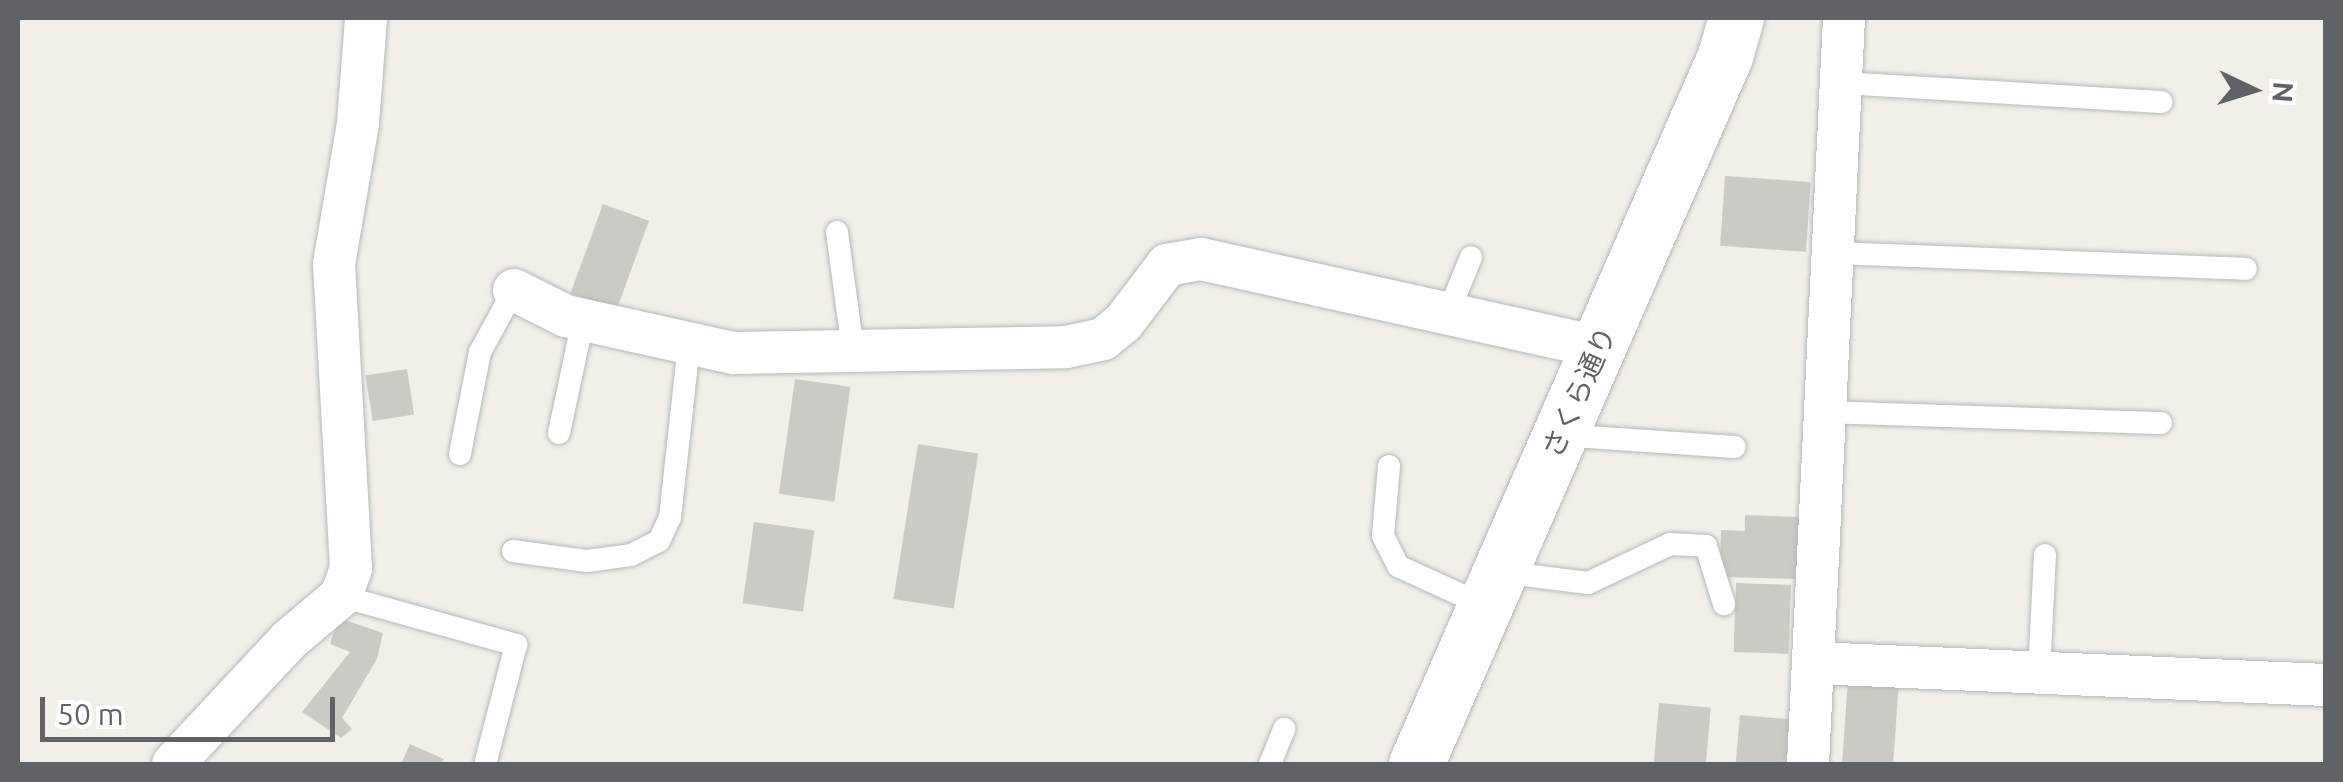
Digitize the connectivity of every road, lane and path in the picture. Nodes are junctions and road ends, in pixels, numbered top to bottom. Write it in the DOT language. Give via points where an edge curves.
graph roads {
  1 [pos="366,18"];
  2 [pos="1736,18"];
  3 [pos="1844,18"];
  4 [pos="1841,82"];
  5 [pos="2160,102"];
  6 [pos="837,232"];
  7 [pos="1834,254"];
  8 [pos="1471,257"];
  9 [pos="2246,269"];
  10 [pos="514,290"];
  11 [pos="1449,312"];
  12 [pos="583,320"];
  13 [pos="690,346"];
  14 [pos="1599,347"];
  15 [pos="853,352"];
  16 [pos="1828,412"];
  17 [pos="2161,423"];
  18 [pos="560,434"];
  19 [pos="1559,434"];
  20 [pos="1735,447"];
  21 [pos="460,454"];
  22 [pos="1389,466"];
  23 [pos="512,552"];
  24 [pos="2045,555"];
  25 [pos="1492,589"];
  26 [pos="341,596"];
  27 [pos="1724,604"];
  28 [pos="1814,663"];
  29 [pos="2040,672"];
  30 [pos="2326,685"];
  31 [pos="1284,729"];
  32 [pos="486,760"];
  33 [pos="173,764"];
  34 [pos="1270,764"];
  35 [pos="1416,764"];
  36 [pos="1808,764"];
  1 -- 26 [label="street" via="358,123 334,264 336,363 353,532"];
  2 -- 14 [label="street, さくら通り"];
  3 -- 4 [label="street"];
  4 -- 5 [label="lane"];
  4 -- 7 [label="street"];
  6 -- 15 [label="lane"];
  7 -- 9 [label="lane"];
  7 -- 16 [label="street"];
  8 -- 11 [label="lane"];
  10 -- 12 [label="street"];
  10 -- 21 [label="lane" via="480,352"];
  11 -- 14 [label="street"];
  11 -- 15 [label="street" via="1201,260 1167,265 1103,339 1066,347"];
  12 -- 13 [label="street"];
  12 -- 18 [label="lane"];
  13 -- 15 [label="street" via="733,353"];
  13 -- 23 [label="lane" via="670,517 659,541 631,556 587,562"];
  14 -- 19 [label="street, さくら通り"];
  16 -- 17 [label="lane"];
  16 -- 28 [label="street"];
  19 -- 20 [label="lane"];
  19 -- 25 [label="street, さくら通り"];
  22 -- 25 [label="lane" via="1383,536 1398,566"];
  24 -- 29 [label="lane"];
  25 -- 27 [label="lane" via="1588,584 1670,544 1706,546"];
  25 -- 35 [label="street, さくら通り"];
  26 -- 32 [label="lane" via="516,644"];
  26 -- 33 [label="street"];
  28 -- 29 [label="street"];
  28 -- 36 [label="street"];
  29 -- 30 [label="street"];
  31 -- 34 [label="lane"];
}
